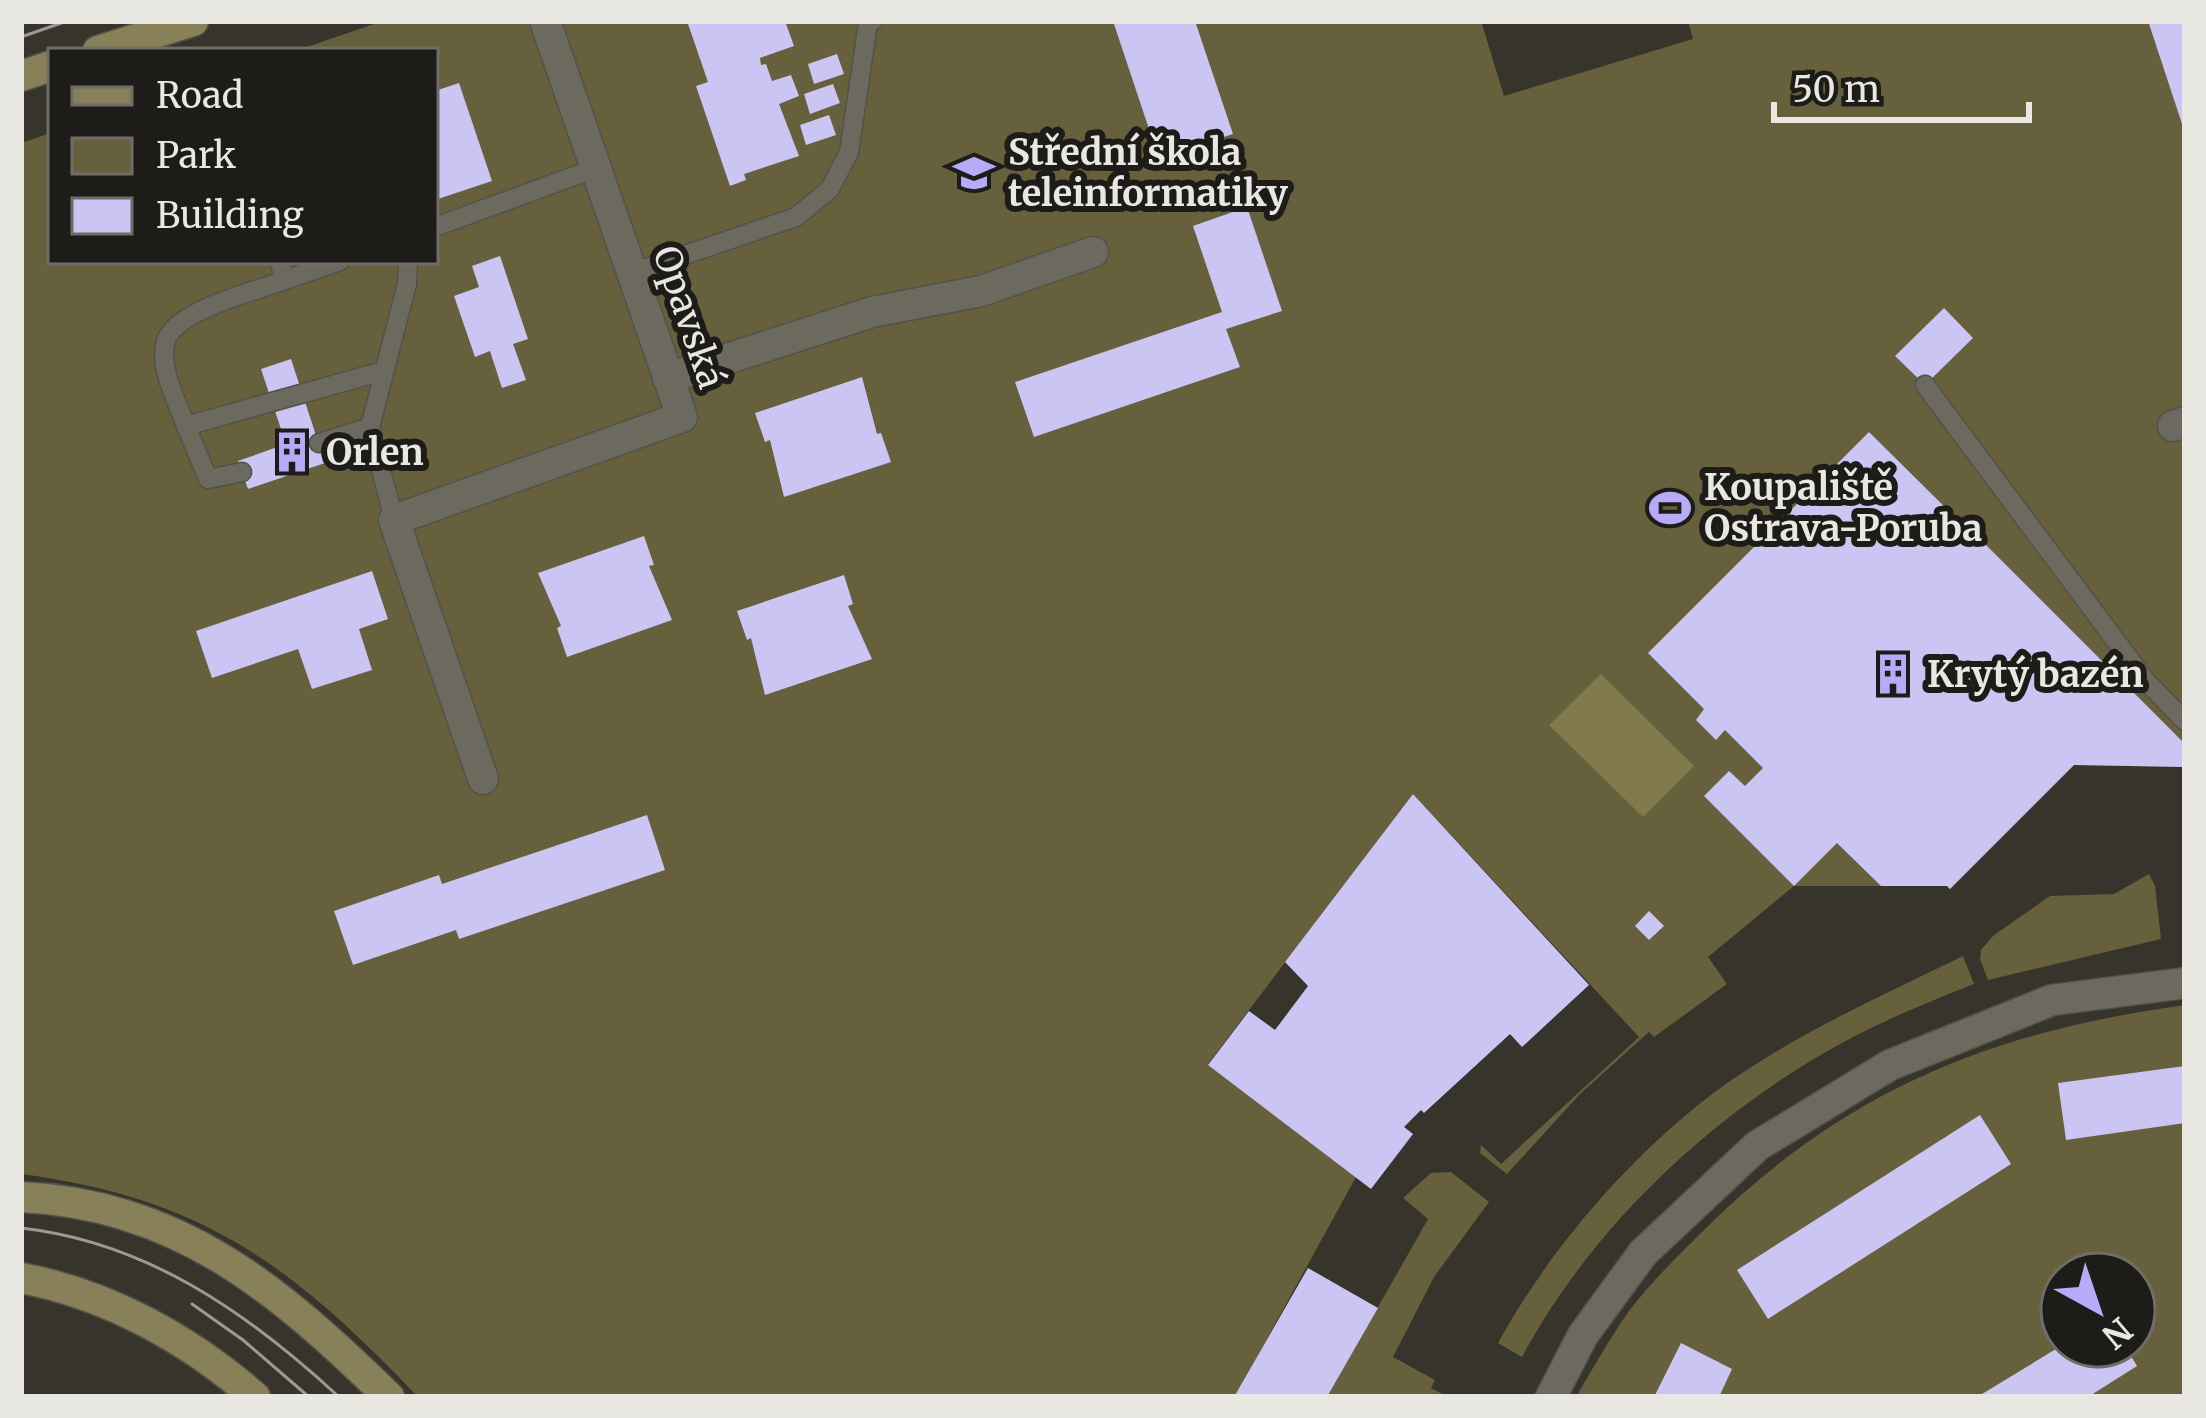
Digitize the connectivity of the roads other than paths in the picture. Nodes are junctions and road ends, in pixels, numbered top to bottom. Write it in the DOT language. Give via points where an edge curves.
graph roads {
  1 [pos="193,21"];
  2 [pos="545,21"];
  3 [pos="873,21"];
  4 [pos="108,48"];
  5 [pos="596,168"];
  6 [pos="438,226"];
  7 [pos="1094,252"];
  8 [pos="323,264"];
  9 [pos="408,264"];
  10 [pos="282,271"];
  11 [pos="632,273"];
  12 [pos="383,371"];
  13 [pos="668,378"];
  14 [pos="1925,385"];
  15 [pos="186,426"];
  16 [pos="370,427"];
  17 [pos="319,443"];
  18 [pos="242,472"];
  19 [pos="394,520"];
  20 [pos="2185,721"];
  21 [pos="483,778"];
  22 [pos="2185,983"];
  23 [pos="21,1197"];
  24 [pos="21,1278"];
  25 [pos="255,1397"];
  26 [pos="389,1397"];
  27 [pos="1551,1397"];
  1 -- 4 [label="street"];
  2 -- 5 [label="street, Opavská"];
  3 -- 11 [label="lane" via="849,152 830,189 796,217"];
  5 -- 6 [label="lane"];
  5 -- 11 [label="street, Opavská"];
  7 -- 13 [label="street"];
  8 -- 10 [label="lane"];
  9 -- 12 [label="lane"];
  10 -- 15 [label="lane" via="184,317 165,340 165,368"];
  11 -- 13 [label="street, Opavská"];
  12 -- 15 [label="lane"];
  12 -- 16 [label="lane"];
  13 -- 19 [label="street, Opavská" via="682,417 671,423"];
  14 -- 20 [label="lane" via="2145,680"];
  15 -- 18 [label="lane" via="208,479"];
  16 -- 17 [label="lane"];
  16 -- 19 [label="lane"];
  19 -- 21 [label="street"];
  22 -- 27 [label="street" via="2052,1000 1890,1065 1757,1146 1643,1253 1583,1335"];
  23 -- 26 [label="street" via="131,1215 230,1262 292,1306"];
  24 -- 25 [label="street" via="118,1308"];
}
